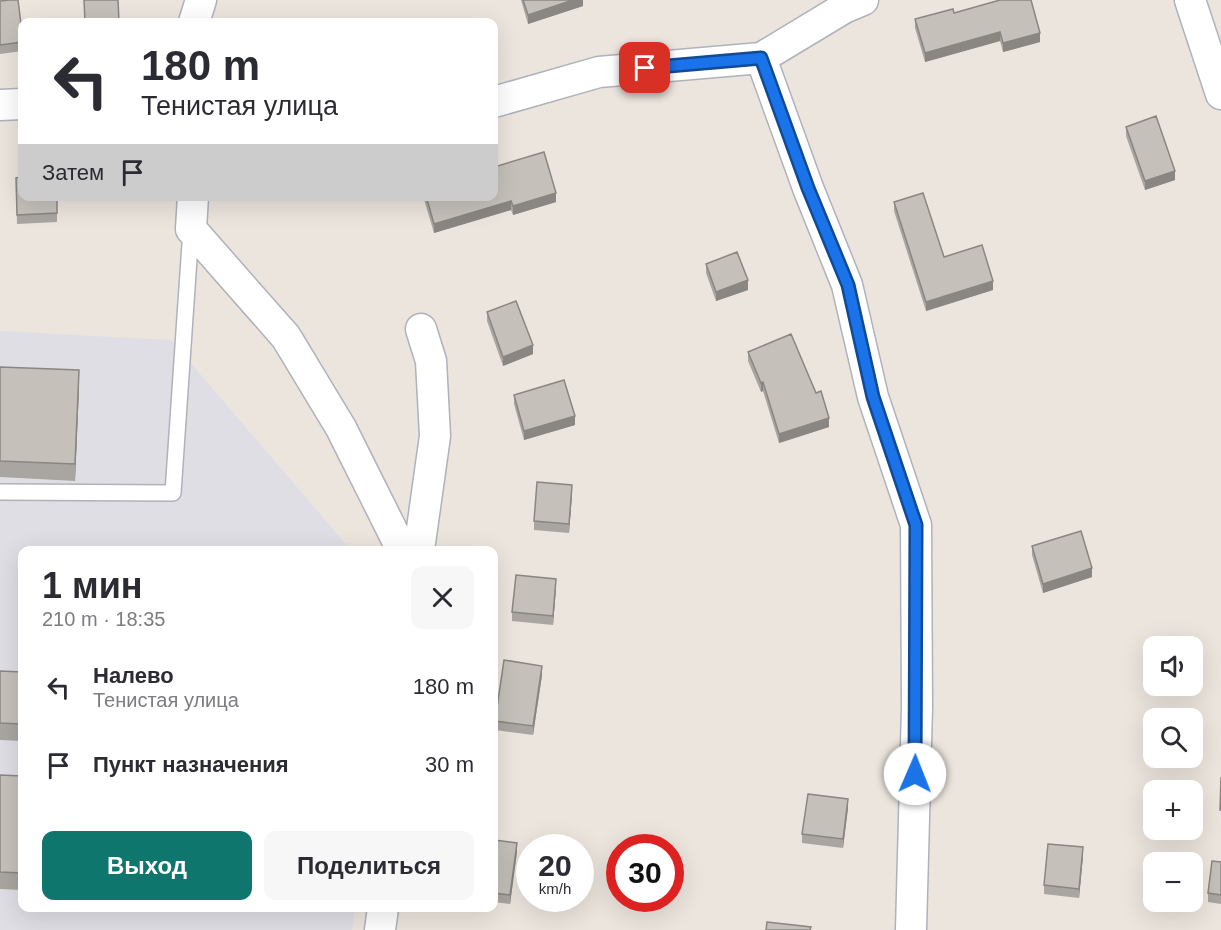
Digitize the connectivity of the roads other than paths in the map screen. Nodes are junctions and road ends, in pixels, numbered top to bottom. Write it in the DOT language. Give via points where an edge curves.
graph roads {
  1 [pos="201,0"];
  2 [pos="863,0"];
  3 [pos="1190,0"];
  4 [pos="195,18"];
  5 [pos="761,58"];
  6 [pos="1221,94"];
  7 [pos="498,101"];
  8 [pos="18,104"];
  9 [pos="0,105"];
  10 [pos="193,201"];
  11 [pos="190,229"];
  12 [pos="422,329"];
  13 [pos="0,492"];
  14 [pos="400,546"];
  15 [pos="419,546"];
  16 [pos="382,912"];
  17 [pos="380,930"];
  18 [pos="911,930"];
  1 -- 4 [label="street"];
  2 -- 5 [label="street"];
  3 -- 6 [label="street"];
  5 -- 7 [label="street" via="599,72"];
  5 -- 18 [label="street" via="848,285 873,397 916,525 917,707"];
  8 -- 9 [label="street"];
  10 -- 11 [label="street"];
  11 -- 13 [label="lane" via="173,493"];
  11 -- 14 [label="street" via="286,336 341,428"];
  12 -- 15 [label="street" via="431,361 435,436"];
  16 -- 17 [label="street"];
}
